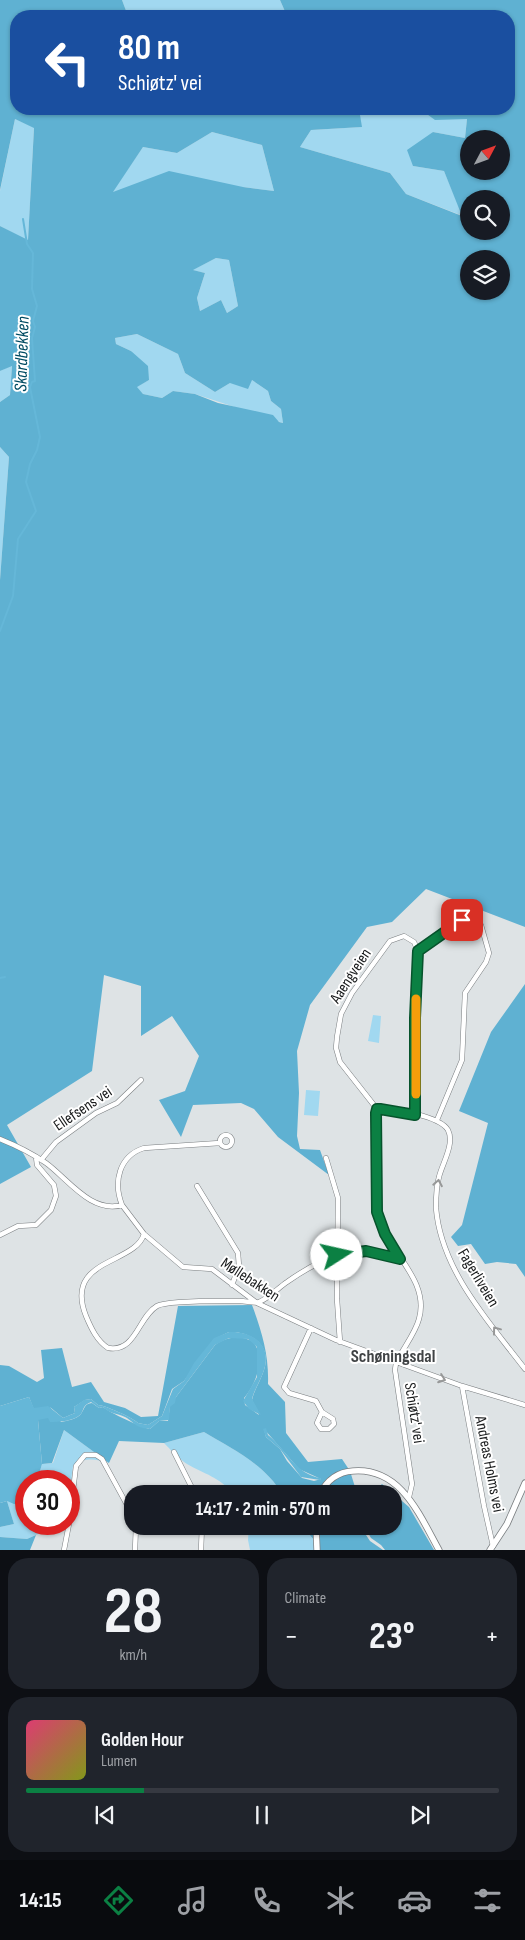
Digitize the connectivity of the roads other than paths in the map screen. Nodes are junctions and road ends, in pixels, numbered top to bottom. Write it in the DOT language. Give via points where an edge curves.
graph roads {
  1 [pos="418,951"];
  2 [pos="141,1080"];
  3 [pos="377,1109"];
  4 [pos="415,1115"];
  5 [pos="437,1120"];
  6 [pos="0,1139"];
  7 [pos="220,1143"];
  8 [pos="36,1158"];
  9 [pos="326,1158"];
  10 [pos="41,1160"];
  11 [pos="197,1186"];
  12 [pos="122,1205"];
  13 [pos="144,1234"];
  14 [pos="0,1236"];
  15 [pos="337,1255"];
  16 [pos="400,1259"];
  17 [pos="232,1285"];
  18 [pos="258,1303"];
  19 [pos="311,1328"];
  20 [pos="340,1342"];
  21 [pos="396,1363"];
  22 [pos="525,1369"];
  23 [pos="462,1386"];
  24 [pos="525,1405"];
  25 [pos="322,1412"];
  26 [pos="174,1452"];
  27 [pos="76,1470"];
  28 [pos="525,1482"];
  29 [pos="190,1485"];
  30 [pos="327,1485"];
  31 [pos="393,1485"];
  32 [pos="402,1492"];
  33 [pos="409,1497"];
  34 [pos="124,1499"];
  35 [pos="67,1535"];
  36 [pos="136,1535"];
  37 [pos="202,1535"];
  38 [pos="316,1535"];
  39 [pos="492,1548"];
  40 [pos="64,1550"];
  41 [pos="135,1550"];
  42 [pos="201,1550"];
  43 [pos="317,1550"];
  44 [pos="438,1550"];
  1 -- 3 [label="street, Aaengveien" via="408,938 397,937 390,941 352,993 340,1019 336,1048 338,1058"];
  1 -- 4 [label="street"];
  1 -- 5 [label="street" via="462,920 470,918 483,928 489,949 486,962 465,993 462,1060"];
  2 -- 10 [label="street, Ellefsens vei" via="117,1103 96,1113 56,1142"];
  3 -- 4 [label="street"];
  3 -- 16 [label="street, Schiøtz' vei" via="377,1212"];
  4 -- 5 [label="street"];
  22 -- 5 [label="street, Fagerliveien, one-way" via="463,1284 446,1249 437,1216 436,1192 450,1137 446,1127"];
  6 -- 8 [label="street"];
  7 -- 12 [label="street" via="144,1148 134,1152 118,1176"];
  8 -- 10 [label="street"];
  8 -- 14 [label="street" via="54,1185 53,1207 36,1225 18,1226"];
  9 -- 15 [label="street" via="338,1198"];
  10 -- 12 [label="street" via="91,1200 105,1206"];
  11 -- 17 [label="street" via="238,1253 239,1266"];
  12 -- 13 [label="street, Møllebakken"];
  13 -- 17 [label="street, Møllebakken" via="183,1267 212,1269"];
  13 -- 18 [label="street" via="137,1245 95,1269 85,1284 84,1309 104,1345 111,1348 125,1346 160,1305 228,1301"];
  15 -- 16 [label="street" via="366,1251"];
  15 -- 18 [label="street" via="300,1273"];
  15 -- 20 [label="street"];
  16 -- 21 [label="street, Schiøtz' vei" via="418,1288 421,1307 417,1325"];
  17 -- 18 [label="street, Møllebakken"];
  18 -- 19 [label="street, Møllebakken"];
  19 -- 20 [label="street, Møllebakken"];
  19 -- 25 [label="street" via="284,1387 289,1393 314,1400"];
  20 -- 21 [label="street, Møllebakken"];
  21 -- 23 [label="street, Møllebakken, one-way"];
  21 -- 33 [label="street, Schiøtz' vei" via="412,1484"];
  23 -- 24 [label="street, Møllebakken"];
  23 -- 39 [label="street, Andreas Holms vei"];
  26 -- 29 [label="street"];
  27 -- 34 [label="street" via="85,1455 96,1455 102,1459"];
  28 -- 39 [label="street" via="507,1524"];
  30 -- 31 [label="street" via="334,1476 358,1471 381,1476"];
  32 -- 33 [label="street"];
  33 -- 44 [label="street"];
  35 -- 40 [label="street"];
  36 -- 41 [label="street"];
  37 -- 42 [label="street"];
  38 -- 43 [label="street"];
}
